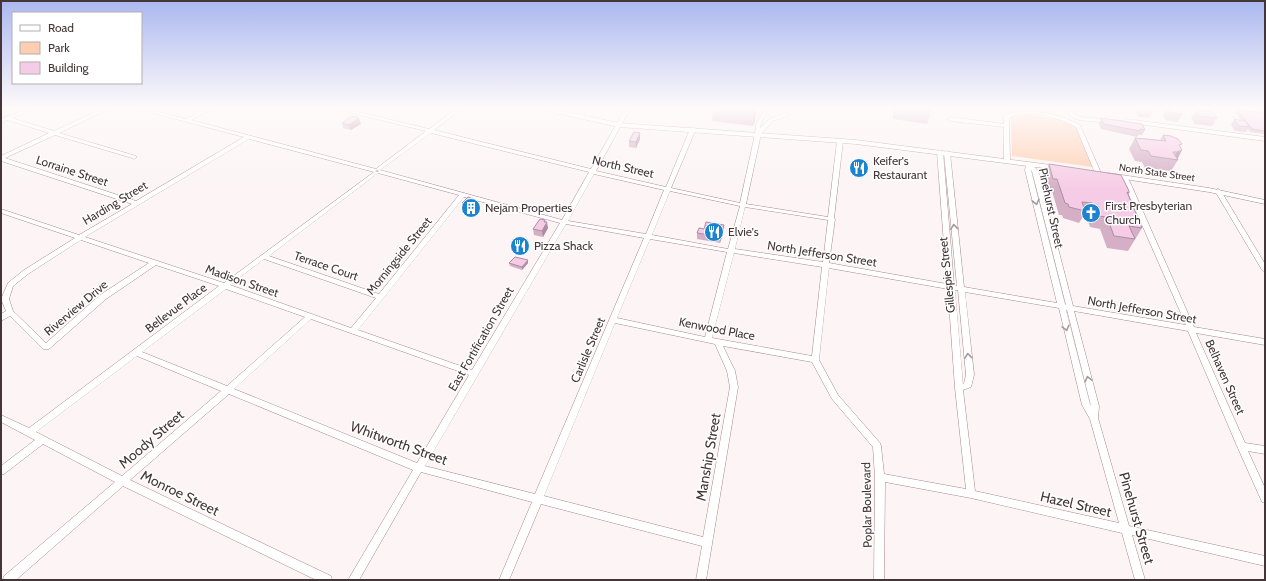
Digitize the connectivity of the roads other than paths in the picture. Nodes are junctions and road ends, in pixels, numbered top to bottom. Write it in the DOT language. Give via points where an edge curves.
graph roads {
  1 [pos="48,136"];
  2 [pos="64,136"];
  3 [pos="245,136"];
  4 [pos="422,136"];
  5 [pos="453,136"];
  6 [pos="612,136"];
  7 [pos="690,136"];
  8 [pos="758,136"];
  9 [pos="783,136"];
  10 [pos="1006,136"];
  11 [pos="1083,136"];
  12 [pos="1249,136"];
  13 [pos="248,137"];
  14 [pos="1265,138"];
  15 [pos="840,141"];
  16 [pos="944,152"];
  17 [pos="134,157"];
  18 [pos="1,159"];
  19 [pos="1007,161"];
  20 [pos="1029,164"];
  21 [pos="1069,170"];
  22 [pos="377,171"];
  23 [pos="591,172"];
  24 [pos="1095,173"];
  25 [pos="1124,178"];
  26 [pos="669,189"];
  27 [pos="1218,191"];
  28 [pos="462,195"];
  29 [pos="1265,202"];
  30 [pos="136,203"];
  31 [pos="743,205"];
  32 [pos="1,212"];
  33 [pos="832,219"];
  34 [pos="564,222"];
  35 [pos="649,237"];
  36 [pos="79,238"];
  37 [pos="1046,247"];
  38 [pos="1055,248"];
  39 [pos="731,251"];
  40 [pos="264,257"];
  41 [pos="154,263"];
  42 [pos="826,265"];
  43 [pos="1265,270"];
  44 [pos="1054,276"];
  45 [pos="1063,278"];
  46 [pos="225,286"];
  47 [pos="951,288"];
  48 [pos="960,289"];
  49 [pos="380,297"];
  50 [pos="5,299"];
  51 [pos="1061,306"];
  52 [pos="1071,308"];
  53 [pos="10,312"];
  54 [pos="310,316"];
  55 [pos="1,318"];
  56 [pos="614,320"];
  57 [pos="1190,329"];
  58 [pos="353,331"];
  59 [pos="713,341"];
  60 [pos="1265,342"];
  61 [pos="136,353"];
  62 [pos="1074,358"];
  63 [pos="815,360"];
  64 [pos="1084,360"];
  65 [pos="474,374"];
  66 [pos="959,388"];
  67 [pos="227,391"];
  68 [pos="1,418"];
  69 [pos="1094,418"];
  70 [pos="29,433"];
  71 [pos="42,440"];
  72 [pos="1241,446"];
  73 [pos="1265,450"];
  74 [pos="419,468"];
  75 [pos="1,472"];
  76 [pos="880,477"];
  77 [pos="122,481"];
  78 [pos="971,494"];
  79 [pos="537,499"];
  80 [pos="1265,499"];
  81 [pos="1126,530"];
  82 [pos="708,543"];
  83 [pos="1265,561"];
  84 [pos="8,580"];
  85 [pos="327,580"];
  86 [pos="353,580"];
  87 [pos="504,580"];
  88 [pos="701,580"];
  89 [pos="879,580"];
  90 [pos="1140,580"];
  1 -- 18 [label="street"];
  2 -- 17 [label="street"];
  3 -- 13 [label="street, North Jefferson Street"];
  4 -- 22 [label="street, Bellevue Place"];
  5 -- 23 [label="street, North Street"];
  6 -- 23 [label="street, East Fortification Street"];
  7 -- 26 [label="street, Carlisle Street"];
  8 -- 31 [label="street"];
  9 -- 15 [label="main road"];
  10 -- 19 [label="street"];
  11 -- 24 [label="street"];
  12 -- 14 [label="street"];
  13 -- 22 [label="street, North Jefferson Street"];
  13 -- 30 [label="street, Harding Street"];
  15 -- 16 [label="main road"];
  15 -- 33 [label="street"];
  16 -- 19 [label="main road"];
  16 -- 47 [label="street, Gillespie Street"];
  48 -- 16 [label="street, Gillespie Street, one-way"];
  18 -- 30 [label="street, Lorraine Street"];
  19 -- 20 [label="main road"];
  20 -- 21 [label="main road"];
  20 -- 37 [label="street, Pinehurst Street, one-way" via="1028,170"];
  20 -- 38 [label="street, Pinehurst Street" via="1035,171"];
  22 -- 28 [label="street, North Jefferson Street"];
  22 -- 40 [label="street, Bellevue Place"];
  23 -- 26 [label="street, North Street"];
  23 -- 34 [label="street, East Fortification Street"];
  24 -- 25 [label="main road, North State Street"];
  25 -- 27 [label="main road, North State Street"];
  25 -- 57 [label="street, Belhaven Street"];
  26 -- 31 [label="street, North Street"];
  26 -- 35 [label="street, Carlisle Street"];
  27 -- 29 [label="main road, North State Street"];
  27 -- 43 [label="street"];
  28 -- 34 [label="street, North Jefferson Street"];
  28 -- 49 [label="street, Morningside Street"];
  30 -- 36 [label="street, Harding Street"];
  31 -- 33 [label="street, North Street"];
  31 -- 39 [label="street"];
  32 -- 36 [label="street, Madison Street"];
  33 -- 42 [label="street"];
  34 -- 35 [label="street, North Jefferson Street"];
  34 -- 65 [label="street, East Fortification Street"];
  35 -- 39 [label="street, North Jefferson Street"];
  35 -- 56 [label="street, Carlisle Street"];
  36 -- 41 [label="street, Madison Street"];
  36 -- 50 [label="street, Harding Street" via="10,285"];
  37 -- 38 [label="street"];
  37 -- 44 [label="street, Pinehurst Street"];
  38 -- 45 [label="street, Pinehurst Street"];
  39 -- 42 [label="street, North Jefferson Street"];
  39 -- 59 [label="street"];
  40 -- 46 [label="street, Bellevue Place"];
  40 -- 49 [label="street, Terrace Court"];
  41 -- 46 [label="street, Madison Street"];
  41 -- 53 [label="street, Riverview Drive" via="103,297 46,347"];
  42 -- 47 [label="street, North Jefferson Street"];
  42 -- 63 [label="street"];
  44 -- 45 [label="street"];
  44 -- 51 [label="street, Pinehurst Street"];
  45 -- 52 [label="street, Pinehurst Street"];
  46 -- 54 [label="street, Madison Street"];
  46 -- 61 [label="street, Bellevue Place"];
  47 -- 48 [label="street, North Jefferson Street"];
  47 -- 66 [label="street, Gillespie Street"];
  48 -- 51 [label="street, North Jefferson Street"];
  66 -- 48 [label="street, Gillespie Street, one-way" via="966,387 970,379"];
  49 -- 58 [label="street, Morningside Street"];
  50 -- 53 [label="street, Riverview Drive"];
  51 -- 52 [label="street, North Jefferson Street"];
  51 -- 62 [label="street, Pinehurst Street, one-way"];
  52 -- 57 [label="street, North Jefferson Street"];
  52 -- 64 [label="street, Pinehurst Street"];
  53 -- 55 [label="street"];
  54 -- 58 [label="street, Madison Street"];
  54 -- 67 [label="street, Moody Street"];
  56 -- 59 [label="street, Kenwood Place"];
  56 -- 79 [label="street, Carlisle Street"];
  57 -- 60 [label="street, North Jefferson Street"];
  57 -- 72 [label="street, Belhaven Street"];
  58 -- 65 [label="street, Madison Street"];
  59 -- 63 [label="street, Kenwood Place"];
  59 -- 82 [label="street, Manship Street" via="732,371 734,387"];
  61 -- 67 [label="street, Whitworth Street"];
  61 -- 70 [label="street, Bellevue Place"];
  62 -- 64 [label="street"];
  62 -- 69 [label="street, Pinehurst Street" via="1086,405"];
  63 -- 76 [label="street, Poplar Boulevard" via="835,397 877,446"];
  69 -- 64 [label="street, Pinehurst Street, one-way" via="1095,406"];
  65 -- 74 [label="street, East Fortification Street"];
  66 -- 78 [label="street, Gillespie Street"];
  67 -- 74 [label="street, Whitworth Street"];
  67 -- 77 [label="street, Moody Street"];
  68 -- 70 [label="street, Monroe Street"];
  69 -- 81 [label="street, Pinehurst Street"];
  70 -- 71 [label="street, Monroe Street"];
  71 -- 75 [label="street"];
  71 -- 77 [label="street, Monroe Street"];
  72 -- 73 [label="street"];
  72 -- 80 [label="street, Belhaven Street"];
  74 -- 79 [label="street, Whitworth Street"];
  74 -- 86 [label="street, East Fortification Street"];
  76 -- 78 [label="street, Hazel Street"];
  76 -- 89 [label="street, Poplar Boulevard"];
  77 -- 84 [label="street, Moody Street"];
  77 -- 85 [label="street, Monroe Street"];
  78 -- 81 [label="street, Hazel Street"];
  79 -- 82 [label="street, Whitworth Street"];
  79 -- 87 [label="street, Carlisle Street"];
  81 -- 83 [label="street, Hazel Street"];
  81 -- 90 [label="street, Pinehurst Street"];
  82 -- 88 [label="street, Manship Street"];
}
